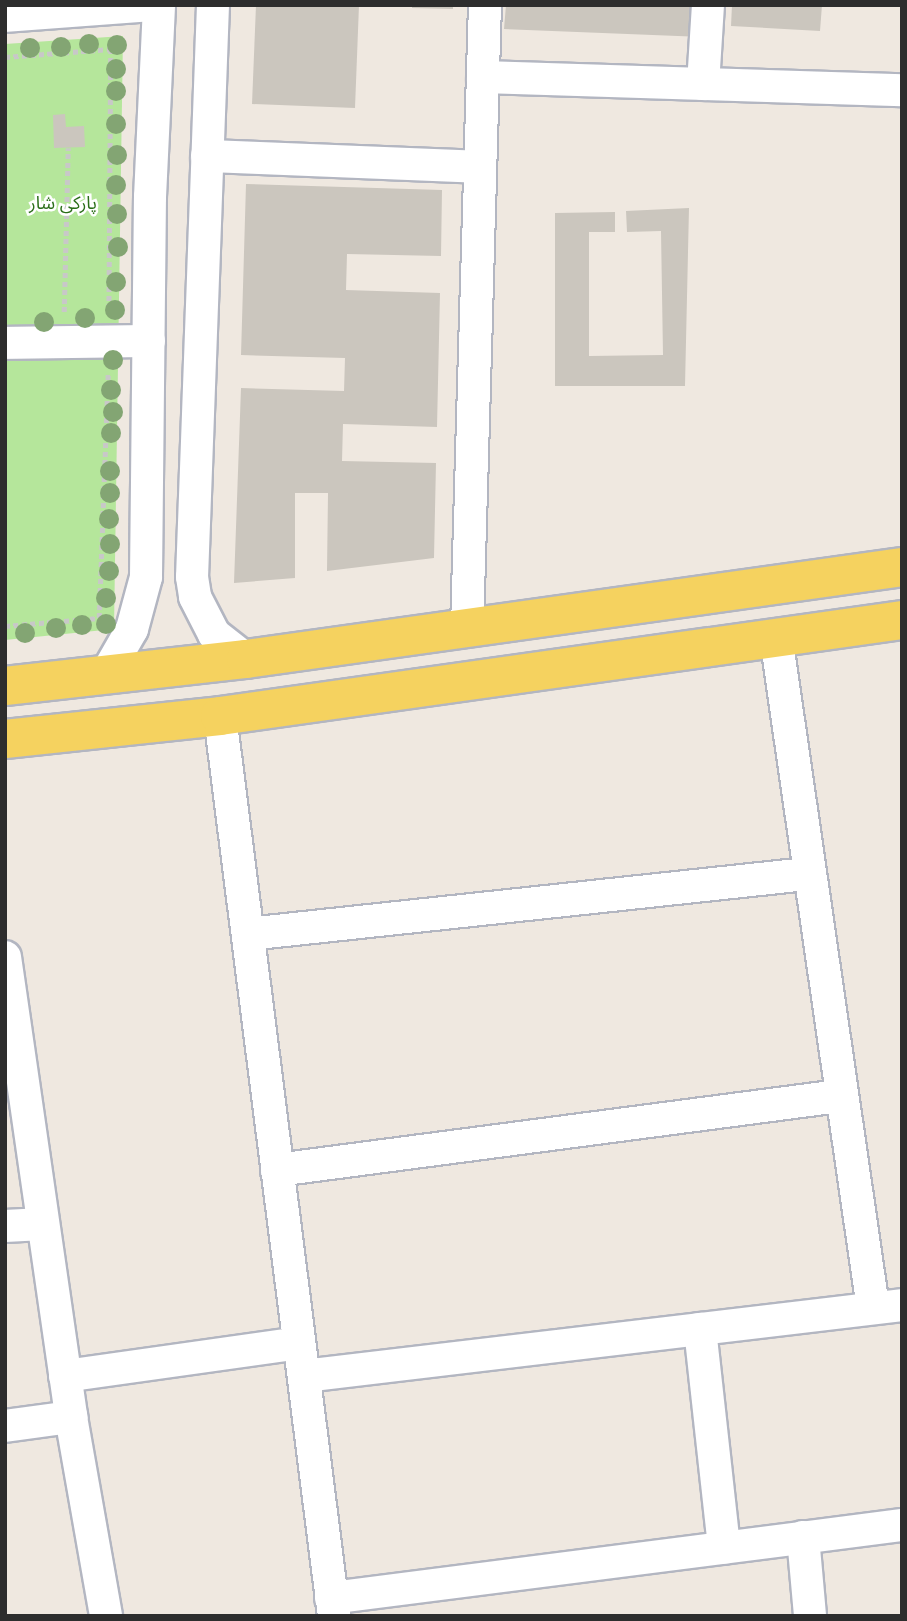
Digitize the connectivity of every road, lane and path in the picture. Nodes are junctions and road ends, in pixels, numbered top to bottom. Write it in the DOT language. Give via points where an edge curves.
graph roads {
  1 [pos="150,5"];
  2 [pos="159,5"];
  3 [pos="213,5"];
  4 [pos="485,5"];
  5 [pos="708,5"];
  6 [pos="5,16"];
  7 [pos="483,77"];
  8 [pos="703,84"];
  9 [pos="902,90"];
  10 [pos="68,148"];
  11 [pos="207,156"];
  12 [pos="480,167"];
  13 [pos="63,341"];
  14 [pos="149,341"];
  15 [pos="5,343"];
  16 [pos="898,567"];
  17 [pos="146,577"];
  18 [pos="192,577"];
  19 [pos="791,582"];
  20 [pos="902,620"];
  21 [pos="467,628"];
  22 [pos="786,636"];
  23 [pos="246,659"];
  24 [pos="105,676"];
  25 [pos="5,685"];
  26 [pos="220,716"];
  27 [pos="5,739"];
  28 [pos="807,874"];
  29 [pos="248,934"];
  30 [pos="5,957"];
  31 [pos="8,997"];
  32 [pos="839,1096"];
  33 [pos="278,1170"];
  34 [pos="43,1224"];
  35 [pos="5,1226"];
  36 [pos="887,1306"];
  37 [pos="700,1329"];
  38 [pos="299,1343"];
  39 [pos="65,1376"];
  40 [pos="304,1376"];
  41 [pos="71,1417"];
  42 [pos="5,1426"];
  43 [pos="902,1524"];
  44 [pos="803,1537"];
  45 [pos="724,1548"];
  46 [pos="332,1607"];
  47 [pos="106,1616"];
  48 [pos="810,1616"];
  1 -- 6 [label="street"];
  2 -- 14 [label="street"];
  3 -- 11 [label="street"];
  4 -- 7 [label="street"];
  5 -- 8 [label="street"];
  7 -- 8 [label="street"];
  7 -- 12 [label="street"];
  8 -- 9 [label="street"];
  10 -- 13 [label="path"];
  11 -- 12 [label="street"];
  11 -- 18 [label="street"];
  12 -- 21 [label="street"];
  13 -- 14 [label="street"];
  13 -- 15 [label="street"];
  14 -- 17 [label="street"];
  16 -- 19 [label="main road"];
  16 -- 20 [label="main road" via="884,591 892,614"];
  17 -- 18 [label="street"];
  17 -- 24 [label="street" via="132,629"];
  18 -- 23 [label="street" via="195,597 214,634"];
  19 -- 21 [label="main road"];
  19 -- 22 [label="main road" via="808,607"];
  20 -- 22 [label="main road"];
  21 -- 23 [label="main road"];
  22 -- 26 [label="main road"];
  22 -- 28 [label="street"];
  23 -- 24 [label="main road"];
  24 -- 25 [label="main road"];
  26 -- 27 [label="main road"];
  26 -- 29 [label="street"];
  28 -- 29 [label="street"];
  28 -- 32 [label="street"];
  29 -- 33 [label="street"];
  30 -- 31 [label="street"];
  31 -- 34 [label="street"];
  32 -- 33 [label="street"];
  32 -- 36 [label="street"];
  33 -- 38 [label="street"];
  34 -- 35 [label="street"];
  34 -- 39 [label="street"];
  36 -- 37 [label="street"];
  37 -- 40 [label="street"];
  37 -- 45 [label="street"];
  38 -- 39 [label="street"];
  38 -- 40 [label="street"];
  39 -- 41 [label="street"];
  40 -- 46 [label="street"];
  41 -- 42 [label="street"];
  41 -- 47 [label="street"];
  43 -- 44 [label="street"];
  44 -- 45 [label="street"];
  44 -- 48 [label="street"];
  45 -- 46 [label="street"];
}
